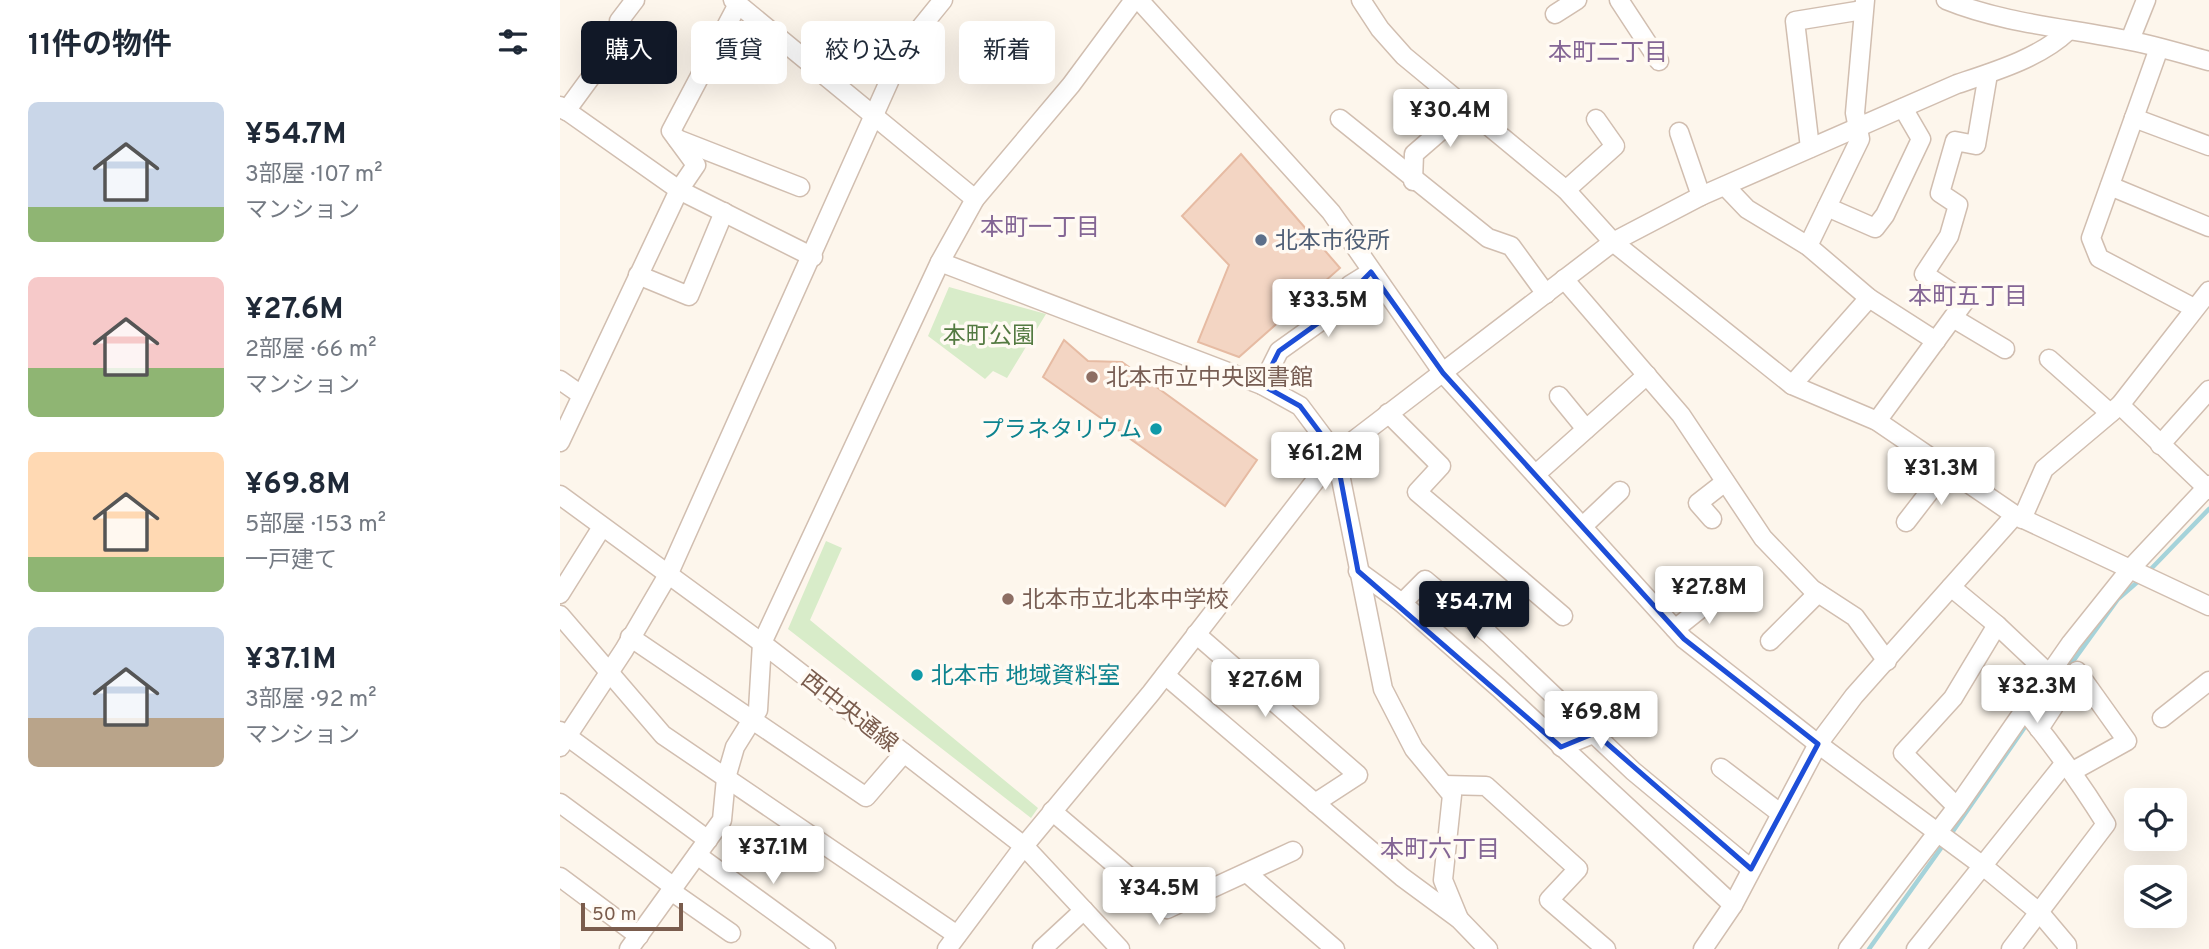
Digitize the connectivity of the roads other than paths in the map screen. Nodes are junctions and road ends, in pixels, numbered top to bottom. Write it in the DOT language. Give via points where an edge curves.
graph roads {
  1 [pos="635,0"];
  2 [pos="943,0"];
  3 [pos="1134,0"];
  4 [pos="1139,0"];
  5 [pos="1361,0"];
  6 [pos="1577,0"];
  7 [pos="1619,0"];
  8 [pos="1946,0"];
  9 [pos="2146,0"];
  10 [pos="735,2"];
  11 [pos="1864,5"];
  12 [pos="1555,14"];
  13 [pos="2068,31"];
  14 [pos="2130,40"];
  15 [pos="2159,48"];
  16 [pos="1659,61"];
  17 [pos="2209,61"];
  18 [pos="1988,74"];
  19 [pos="1467,108"];
  20 [pos="1903,108"];
  21 [pos="563,109"];
  22 [pos="874,118"];
  23 [pos="2134,118"];
  24 [pos="1340,119"];
  25 [pos="1596,119"];
  26 [pos="1857,128"];
  27 [pos="1679,132"];
  28 [pos="677,139"];
  29 [pos="2209,146"];
  30 [pos="1811,148"];
  31 [pos="1413,181"];
  32 [pos="1725,186"];
  33 [pos="2109,186"];
  34 [pos="800,187"];
  35 [pos="679,190"];
  36 [pos="1566,190"];
  37 [pos="1701,196"];
  38 [pos="975,199"];
  39 [pos="1827,207"];
  40 [pos="724,212"];
  41 [pos="2209,227"];
  42 [pos="1613,242"];
  43 [pos="1808,246"];
  44 [pos="813,257"];
  45 [pos="940,262"];
  46 [pos="1371,272"];
  47 [pos="638,275"];
  48 [pos="1564,279"];
  49 [pos="2209,291"];
  50 [pos="1546,294"];
  51 [pos="1869,298"];
  52 [pos="2194,308"];
  53 [pos="1953,318"];
  54 [pos="1936,341"];
  55 [pos="2005,349"];
  56 [pos="2049,359"];
  57 [pos="1443,373"];
  58 [pos="1647,375"];
  59 [pos="560,380"];
  60 [pos="1262,385"];
  61 [pos="1792,385"];
  62 [pos="2209,390"];
  63 [pos="580,394"];
  64 [pos="1559,396"];
  65 [pos="2115,409"];
  66 [pos="1388,413"];
  67 [pos="1877,421"];
  68 [pos="1586,429"];
  69 [pos="560,442"];
  70 [pos="2161,445"];
  71 [pos="1336,454"];
  72 [pos="1947,469"];
  73 [pos="1536,474"];
  74 [pos="1726,482"];
  75 [pos="2208,488"];
  76 [pos="1620,491"];
  77 [pos="560,495"];
  78 [pos="2019,517"];
  79 [pos="1712,519"];
  80 [pos="1906,522"];
  81 [pos="1583,526"];
  82 [pos="602,527"];
  83 [pos="2131,568"];
  84 [pos="1358,571"];
  85 [pos="669,573"];
  86 [pos="1521,580"];
  87 [pos="1951,587"];
  88 [pos="1720,593"];
  89 [pos="1818,593"];
  90 [pos="560,594"];
  91 [pos="1402,604"];
  92 [pos="2209,606"];
  93 [pos="560,615"];
  94 [pos="1563,616"];
  95 [pos="1478,624"];
  96 [pos="1997,625"];
  97 [pos="1675,629"];
  98 [pos="1196,634"];
  99 [pos="630,637"];
  100 [pos="1770,641"];
  101 [pos="762,643"];
  102 [pos="1887,661"];
  103 [pos="608,674"];
  104 [pos="2049,674"];
  105 [pos="1165,675"];
  106 [pos="2209,681"];
  107 [pos="2024,710"];
  108 [pos="754,718"];
  109 [pos="2162,718"];
  110 [pos="1628,720"];
  111 [pos="2039,729"];
  112 [pos="1595,733"];
  113 [pos="562,738"];
  114 [pos="1818,744"];
  115 [pos="1561,747"];
  116 [pos="904,753"];
  117 [pos="1721,768"];
  118 [pos="2068,768"];
  119 [pos="726,778"];
  120 [pos="1444,785"];
  121 [pos="560,803"];
  122 [pos="1315,803"];
  123 [pos="1957,807"];
  124 [pos="1052,811"];
  125 [pos="1780,813"];
  126 [pos="1935,833"];
  127 [pos="708,840"];
  128 [pos="1024,846"];
  129 [pos="1293,851"];
  130 [pos="697,855"];
  131 [pos="1983,866"];
  132 [pos="1751,869"];
  133 [pos="1247,873"];
  134 [pos="566,881"];
  135 [pos="673,889"];
  136 [pos="560,901"];
  137 [pos="1733,905"];
  138 [pos="1084,910"];
  139 [pos="2040,913"];
  140 [pos="1459,919"];
  141 [pos="731,933"];
  142 [pos="952,942"];
  143 [pos="634,943"];
  144 [pos="1711,947"];
  145 [pos="826,949"];
  146 [pos="1042,949"];
  147 [pos="1121,949"];
  148 [pos="1335,949"];
  149 [pos="1488,949"];
  150 [pos="1606,949"];
  151 [pos="1848,949"];
  152 [pos="1916,949"];
  153 [pos="2011,949"];
  154 [pos="2067,949"];
  1 -- 21 [label="street" via="623,25"];
  2 -- 22 [label="street" via="904,48"];
  3 -- 38 [label="street" via="1071,85"];
  4 -- 46 [label="street" via="1331,212"];
  5 -- 19 [label="street" via="1404,56"];
  6 -- 12 [label="street"];
  7 -- 16 [label="street"];
  8 -- 13 [label="street"];
  9 -- 14 [label="street"];
  10 -- 22 [label="street"];
  10 -- 28 [label="street" via="671,131"];
  11 -- 26 [label="street"];
  11 -- 30 [label="street" via="1795,21"];
  13 -- 14 [label="street"];
  13 -- 18 [label="street" via="2056,42"];
  14 -- 15 [label="street"];
  15 -- 17 [label="street"];
  15 -- 23 [label="street"];
  18 -- 20 [label="street"];
  18 -- 53 [label="street" via="1976,145 1955,141 1940,193 1958,205 1949,236 1924,274 1965,301"];
  19 -- 31 [label="street" via="1414,154"];
  19 -- 36 [label="street"];
  20 -- 26 [label="street"];
  20 -- 39 [label="street" via="1921,139 1885,215 1875,228"];
  21 -- 35 [label="street"];
  22 -- 38 [label="street"];
  22 -- 44 [label="street"];
  23 -- 29 [label="street"];
  23 -- 33 [label="street"];
  24 -- 31 [label="street"];
  25 -- 36 [label="street" via="1615,146"];
  26 -- 30 [label="street"];
  26 -- 39 [label="street" via="1860,139"];
  27 -- 37 [label="street"];
  28 -- 34 [label="street"];
  28 -- 35 [label="street" via="696,165"];
  30 -- 32 [label="street"];
  31 -- 50 [label="street" via="1488,237 1511,246"];
  32 -- 37 [label="street"];
  32 -- 43 [label="street" via="1747,209"];
  33 -- 41 [label="street"];
  33 -- 52 [label="street" via="2091,238 2099,258"];
  35 -- 40 [label="street"];
  35 -- 47 [label="street"];
  36 -- 42 [label="street"];
  37 -- 42 [label="street"];
  38 -- 45 [label="street"];
  39 -- 43 [label="street"];
  40 -- 44 [label="street"];
  40 -- 47 [label="street" via="689,296"];
  42 -- 48 [label="street"];
  42 -- 61 [label="street"];
  43 -- 51 [label="street"];
  44 -- 85 [label="street"];
  45 -- 60 [label="street"];
  45 -- 101 [label="street"];
  46 -- 57 [label="street"];
  46 -- 60 [label="street" via="1350,285 1328,316 1279,351"];
  47 -- 63 [label="street"];
  48 -- 50 [label="street"];
  48 -- 58 [label="street"];
  49 -- 52 [label="street"];
  50 -- 57 [label="street"];
  51 -- 54 [label="street"];
  51 -- 61 [label="street"];
  52 -- 65 [label="street"];
  53 -- 54 [label="street"];
  53 -- 55 [label="street"];
  54 -- 67 [label="street"];
  56 -- 65 [label="street"];
  57 -- 66 [label="street"];
  57 -- 73 [label="street"];
  58 -- 68 [label="street"];
  58 -- 74 [label="street" via="1681,415"];
  59 -- 63 [label="street"];
  60 -- 71 [label="street" via="1300,406"];
  61 -- 67 [label="street"];
  62 -- 70 [label="street"];
  63 -- 69 [label="street"];
  64 -- 68 [label="street"];
  65 -- 70 [label="street"];
  65 -- 78 [label="street" via="2044,469"];
  66 -- 71 [label="street"];
  66 -- 86 [label="street" via="1441,466 1418,492"];
  67 -- 72 [label="street"];
  68 -- 73 [label="street"];
  70 -- 75 [label="street"];
  71 -- 84 [label="street"];
  71 -- 98 [label="street"];
  72 -- 78 [label="street"];
  72 -- 80 [label="street"];
  73 -- 81 [label="street"];
  74 -- 79 [label="street" via="1699,503"];
  74 -- 89 [label="street" via="1763,538"];
  75 -- 83 [label="street"];
  76 -- 81 [label="street"];
  77 -- 82 [label="street, 西中央通線"];
  78 -- 83 [label="street"];
  78 -- 87 [label="street"];
  81 -- 97 [label="street"];
  82 -- 85 [label="street, 西中央通線"];
  82 -- 90 [label="street"];
  83 -- 92 [label="street"];
  83 -- 104 [label="street"];
  84 -- 91 [label="street"];
  84 -- 120 [label="street" via="1383,689 1414,749"];
  85 -- 99 [label="street"];
  85 -- 101 [label="street, 西中央通線"];
  86 -- 94 [label="street"];
  86 -- 95 [label="street"];
  87 -- 96 [label="street"];
  87 -- 102 [label="street"];
  88 -- 97 [label="street"];
  89 -- 100 [label="street"];
  89 -- 102 [label="street" via="1855,617"];
  91 -- 95 [label="street" via="1424,580"];
  91 -- 115 [label="street"];
  93 -- 103 [label="street"];
  95 -- 112 [label="street"];
  96 -- 104 [label="street"];
  96 -- 123 [label="street" via="1953,698 1903,753"];
  97 -- 114 [label="street"];
  98 -- 105 [label="street"];
  98 -- 122 [label="street" via="1358,775"];
  99 -- 103 [label="street"];
  99 -- 108 [label="street"];
  101 -- 108 [label="street"];
  101 -- 116 [label="street, 西中央通線"];
  102 -- 114 [label="street"];
  103 -- 113 [label="street"];
  103 -- 119 [label="street" via="663,735"];
  104 -- 107 [label="street"];
  105 -- 122 [label="street"];
  105 -- 124 [label="street"];
  106 -- 109 [label="street"];
  107 -- 111 [label="street"];
  107 -- 123 [label="street"];
  108 -- 116 [label="street" via="866,797"];
  108 -- 119 [label="street" via="735,747"];
  110 -- 112 [label="street"];
  111 -- 118 [label="street"];
  111 -- 118 [label="street" via="2077,671 2127,741"];
  112 -- 115 [label="street"];
  112 -- 132 [label="street" via="1633,771"];
  113 -- 127 [label="street"];
  114 -- 125 [label="street"];
  114 -- 126 [label="street"];
  115 -- 137 [label="street"];
  116 -- 128 [label="street, 西中央通線"];
  117 -- 125 [label="street"];
  118 -- 131 [label="street"];
  118 -- 139 [label="street" via="2106,824"];
  119 -- 127 [label="street" via="722,820"];
  119 -- 142 [label="street"];
  120 -- 140 [label="street" via="1452,795 1443,880"];
  120 -- 150 [label="street" via="1486,786 1578,869 1549,900"];
  121 -- 135 [label="street"];
  122 -- 140 [label="street"];
  123 -- 126 [label="street"];
  124 -- 128 [label="street"];
  124 -- 133 [label="street" via="1167,909"];
  125 -- 132 [label="street"];
  126 -- 131 [label="street"];
  126 -- 151 [label="street"];
  127 -- 130 [label="street"];
  128 -- 138 [label="street, 西中央通線"];
  128 -- 142 [label="street"];
  129 -- 133 [label="street"];
  130 -- 135 [label="street"];
  130 -- 145 [label="street"];
  131 -- 139 [label="street"];
  131 -- 152 [label="street"];
  132 -- 137 [label="street"];
  133 -- 148 [label="street"];
  134 -- 136 [label="street"];
  134 -- 143 [label="street"];
  135 -- 141 [label="street"];
  135 -- 143 [label="street"];
  137 -- 144 [label="street"];
  138 -- 146 [label="street"];
  138 -- 147 [label="street, 西中央通線"];
  139 -- 153 [label="street"];
  139 -- 154 [label="street"];
  140 -- 149 [label="street"];
}
